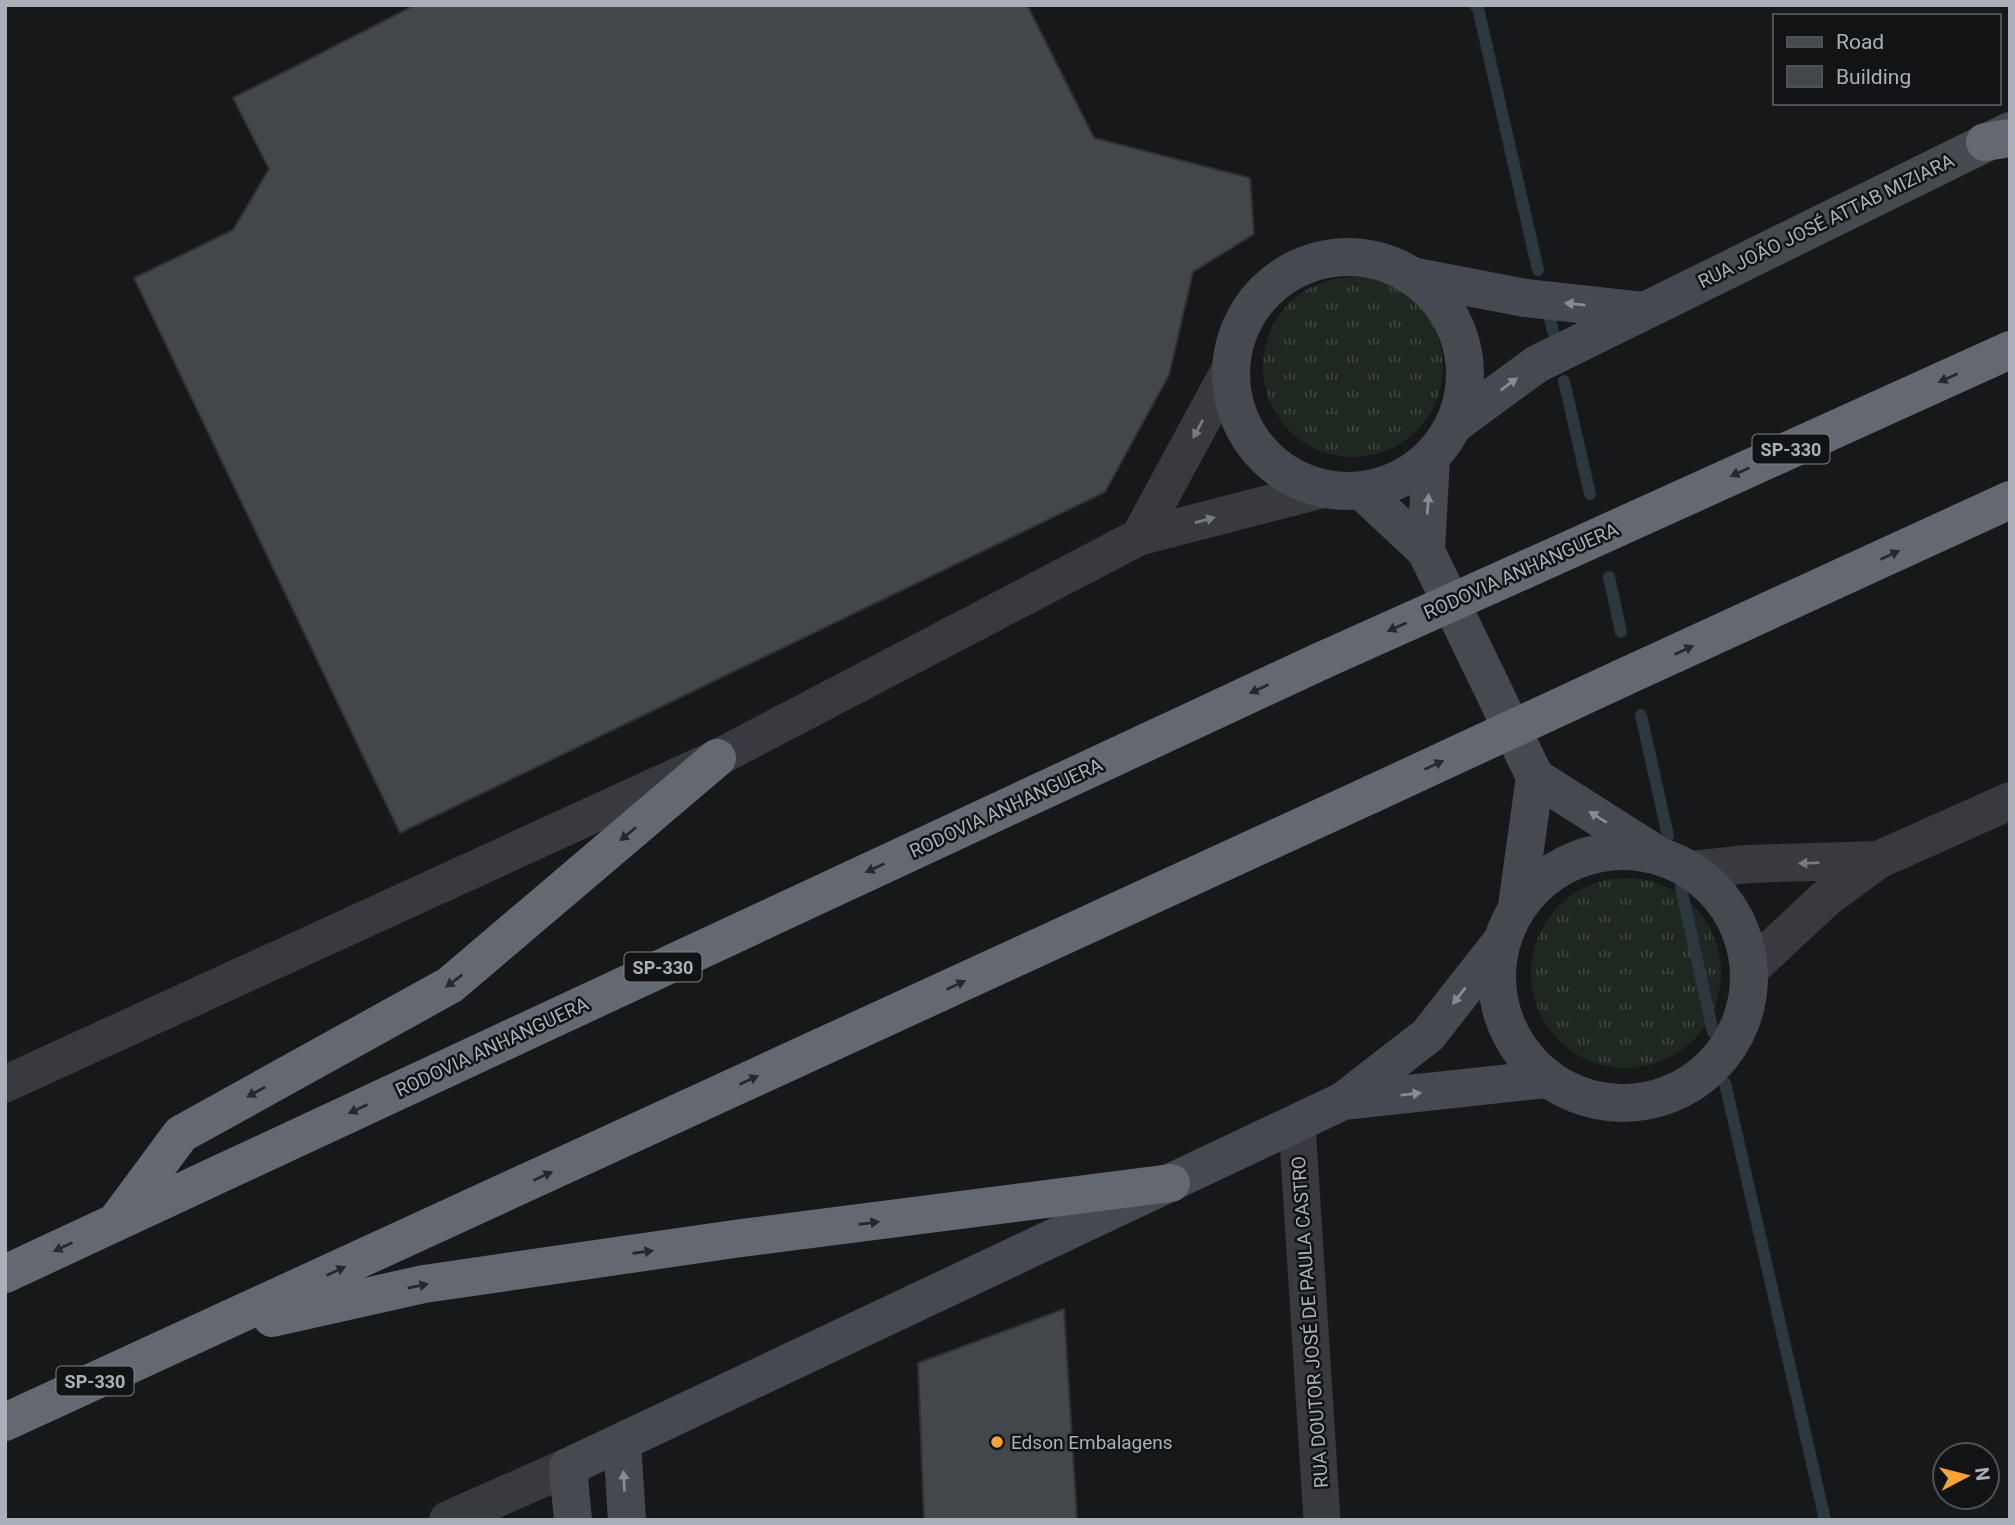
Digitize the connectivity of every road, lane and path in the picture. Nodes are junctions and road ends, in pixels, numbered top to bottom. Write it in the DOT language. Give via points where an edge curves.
graph roads {
  1 [pos="2002,137"];
  2 [pos="1416,277"];
  3 [pos="1643,312"];
  4 [pos="2010,350"];
  5 [pos="1230,369"];
  6 [pos="1454,424"];
  7 [pos="1431,458"];
  8 [pos="1321,490"];
  9 [pos="1362,492"];
  10 [pos="2010,500"];
  11 [pos="1139,537"];
  12 [pos="1426,551"];
  13 [pos="717,758"];
  14 [pos="1535,777"];
  15 [pos="2010,800"];
  16 [pos="1656,854"];
  17 [pos="1878,860"];
  18 [pos="1692,870"];
  19 [pos="1517,906"];
  20 [pos="1501,942"];
  21 [pos="1749,970"];
  22 [pos="1547,1079"];
  23 [pos="5,1084"];
  24 [pos="1343,1101"];
  25 [pos="1297,1124"];
  26 [pos="1171,1183"];
  27 [pos="116,1222"];
  28 [pos="5,1273"];
  29 [pos="185,1340"];
  30 [pos="5,1422"];
  31 [pos="622,1443"];
  32 [pos="568,1467"];
  33 [pos="448,1520"];
  34 [pos="573,1520"];
  35 [pos="627,1520"];
  36 [pos="1322,1520"];
  1 -- 3 [label="main road, RUA JOÃO JOSÉ ATTAB MIZIARA"];
  3 -- 2 [label="main road, one-way" via="1525,298"];
  2 -- 5 [label="main road" via="1384,261 1348,255 1313,261 1280,277 1254,302 1237,333"];
  2 -- 6 [label="main road" via="1445,307 1462,344 1465,385"];
  6 -- 3 [label="main road, RUA JOÃO JOSÉ ATTAB MIZIARA, one-way" via="1537,363"];
  4 -- 27 [label="highway, RODOVIA ANHANGUERA / SP-330, one-way, bridge" via="1321,661"];
  5 -- 8 [label="main road" via="1236,410 1254,446 1284,473"];
  5 -- 11 [label="street, one-way"];
  6 -- 7 [label="main road"];
  7 -- 9 [label="main road" via="1400,481"];
  12 -- 7 [label="main road, one-way"];
  8 -- 9 [label="main road"];
  11 -- 8 [label="street, one-way"];
  9 -- 12 [label="main road"];
  29 -- 10 [label="highway, SP-330, one-way, bridge"];
  11 -- 13 [label="street"];
  12 -- 14 [label="main road"];
  13 -- 23 [label="street"];
  13 -- 27 [label="highway, one-way" via="450,985 181,1134"];
  16 -- 14 [label="main road, one-way"];
  14 -- 19 [label="main road"];
  15 -- 17 [label="street"];
  16 -- 18 [label="main road"];
  16 -- 19 [label="main road" via="1617,849 1578,857 1544,877"];
  17 -- 18 [label="street, one-way"];
  17 -- 21 [label="street" via="1825,899"];
  18 -- 21 [label="main road" via="1721,896 1741,931"];
  19 -- 20 [label="main road"];
  20 -- 22 [label="main road" via="1496,980 1503,1017 1520,1052"];
  20 -- 24 [label="main road, one-way" via="1428,1035"];
  21 -- 22 [label="main road" via="1745,1011 1728,1049 1699,1078 1664,1097 1623,1104 1583,1098"];
  24 -- 22 [label="main road, one-way"];
  24 -- 25 [label="main road"];
  25 -- 26 [label="main road"];
  25 -- 36 [label="street, RUA DOUTOR JOSÉ DE PAULA CASTRO"];
  29 -- 26 [label="highway, one-way" via="424,1284"];
  26 -- 31 [label="main road"];
  27 -- 28 [label="highway, RODOVIA ANHANGUERA / SP-330, one-way"];
  29 -- 30 [label="highway, SP-330"];
  31 -- 32 [label="main road"];
  35 -- 31 [label="main road, one-way"];
  32 -- 33 [label="street"];
  32 -- 34 [label="main road"];
}
